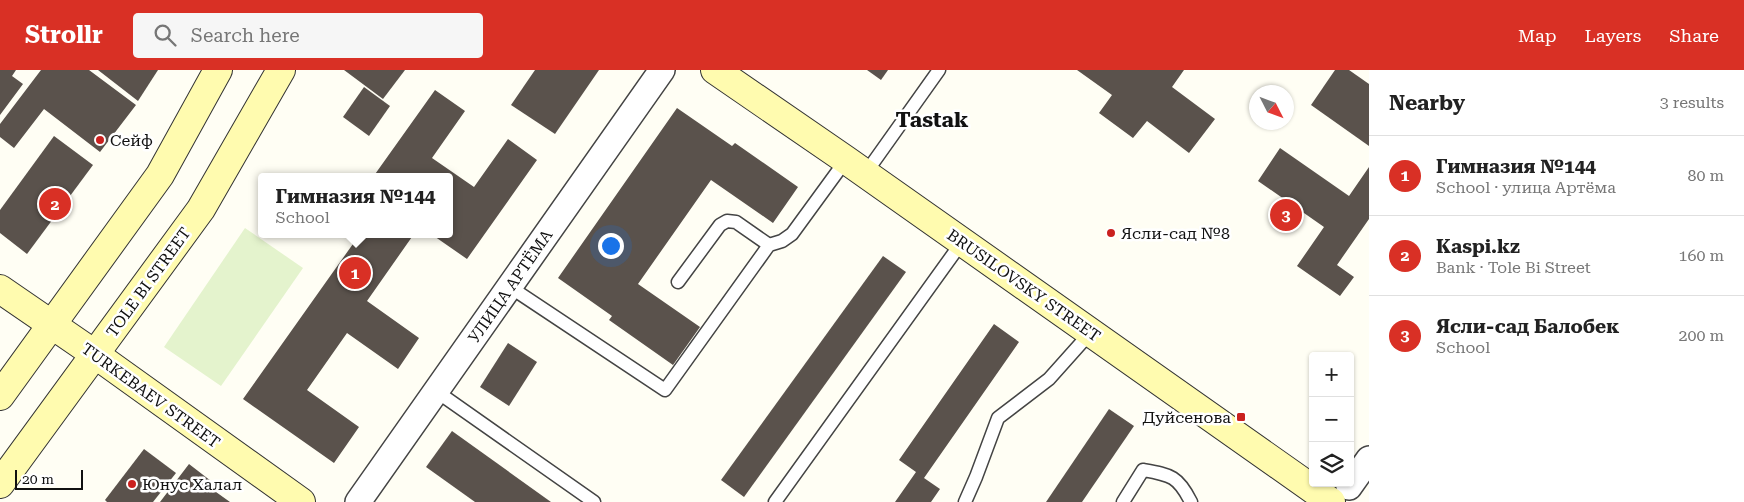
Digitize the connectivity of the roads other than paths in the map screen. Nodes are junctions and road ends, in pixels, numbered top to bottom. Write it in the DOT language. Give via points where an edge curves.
graph roads {
  1 [pos="218,70"];
  2 [pos="282,70"];
  3 [pos="662,70"];
  4 [pos="715,70"];
  5 [pos="939,70"];
  6 [pos="856,167"];
  7 [pos="962,242"];
  8 [pos="769,245"];
  9 [pos="678,282"];
  10 [pos="510,287"];
  11 [pos="0,289"];
  12 [pos="51,325"];
  13 [pos="1091,332"];
  14 [pos="96,355"];
  15 [pos="436,391"];
  16 [pos="0,396"];
  17 [pos="1369,459"];
  18 [pos="0,484"];
  19 [pos="1340,495"];
  20 [pos="300,502"];
  21 [pos="358,502"];
  22 [pos="594,502"];
  23 [pos="775,502"];
  24 [pos="965,502"];
  25 [pos="1124,502"];
  26 [pos="1191,502"];
  1 -- 12 [label="street" via="160,175"];
  2 -- 14 [label="street, TOLE BI STREET" via="201,209"];
  3 -- 10 [label="street, УЛИЦА АРТЁМА"];
  4 -- 6 [label="street, BRUSILOVSKY STREET"];
  5 -- 6 [label="lane"];
  6 -- 7 [label="street, BRUSILOVSKY STREET"];
  6 -- 8 [label="lane" via="792,234"];
  7 -- 13 [label="street, BRUSILOVSKY STREET"];
  7 -- 23 [label="lane"];
  8 -- 9 [label="lane" via="736,222 727,221 720,225"];
  8 -- 10 [label="lane" via="665,390"];
  10 -- 15 [label="street, УЛИЦА АРТЁМА"];
  11 -- 12 [label="street, TURKEBAEV STREET"];
  12 -- 14 [label="street, TURKEBAEV STREET"];
  12 -- 16 [label="street"];
  13 -- 19 [label="street, BRUSILOVSKY STREET"];
  13 -- 24 [label="lane" via="1049,379 998,418"];
  14 -- 18 [label="street, TOLE BI STREET"];
  14 -- 20 [label="street, TURKEBAEV STREET"];
  15 -- 21 [label="street, УЛИЦА АРТЁМА"];
  15 -- 22 [label="lane"];
  17 -- 19 [label="street"];
  25 -- 26 [label="lane" via="1143,470 1168,475 1182,485"];
}
